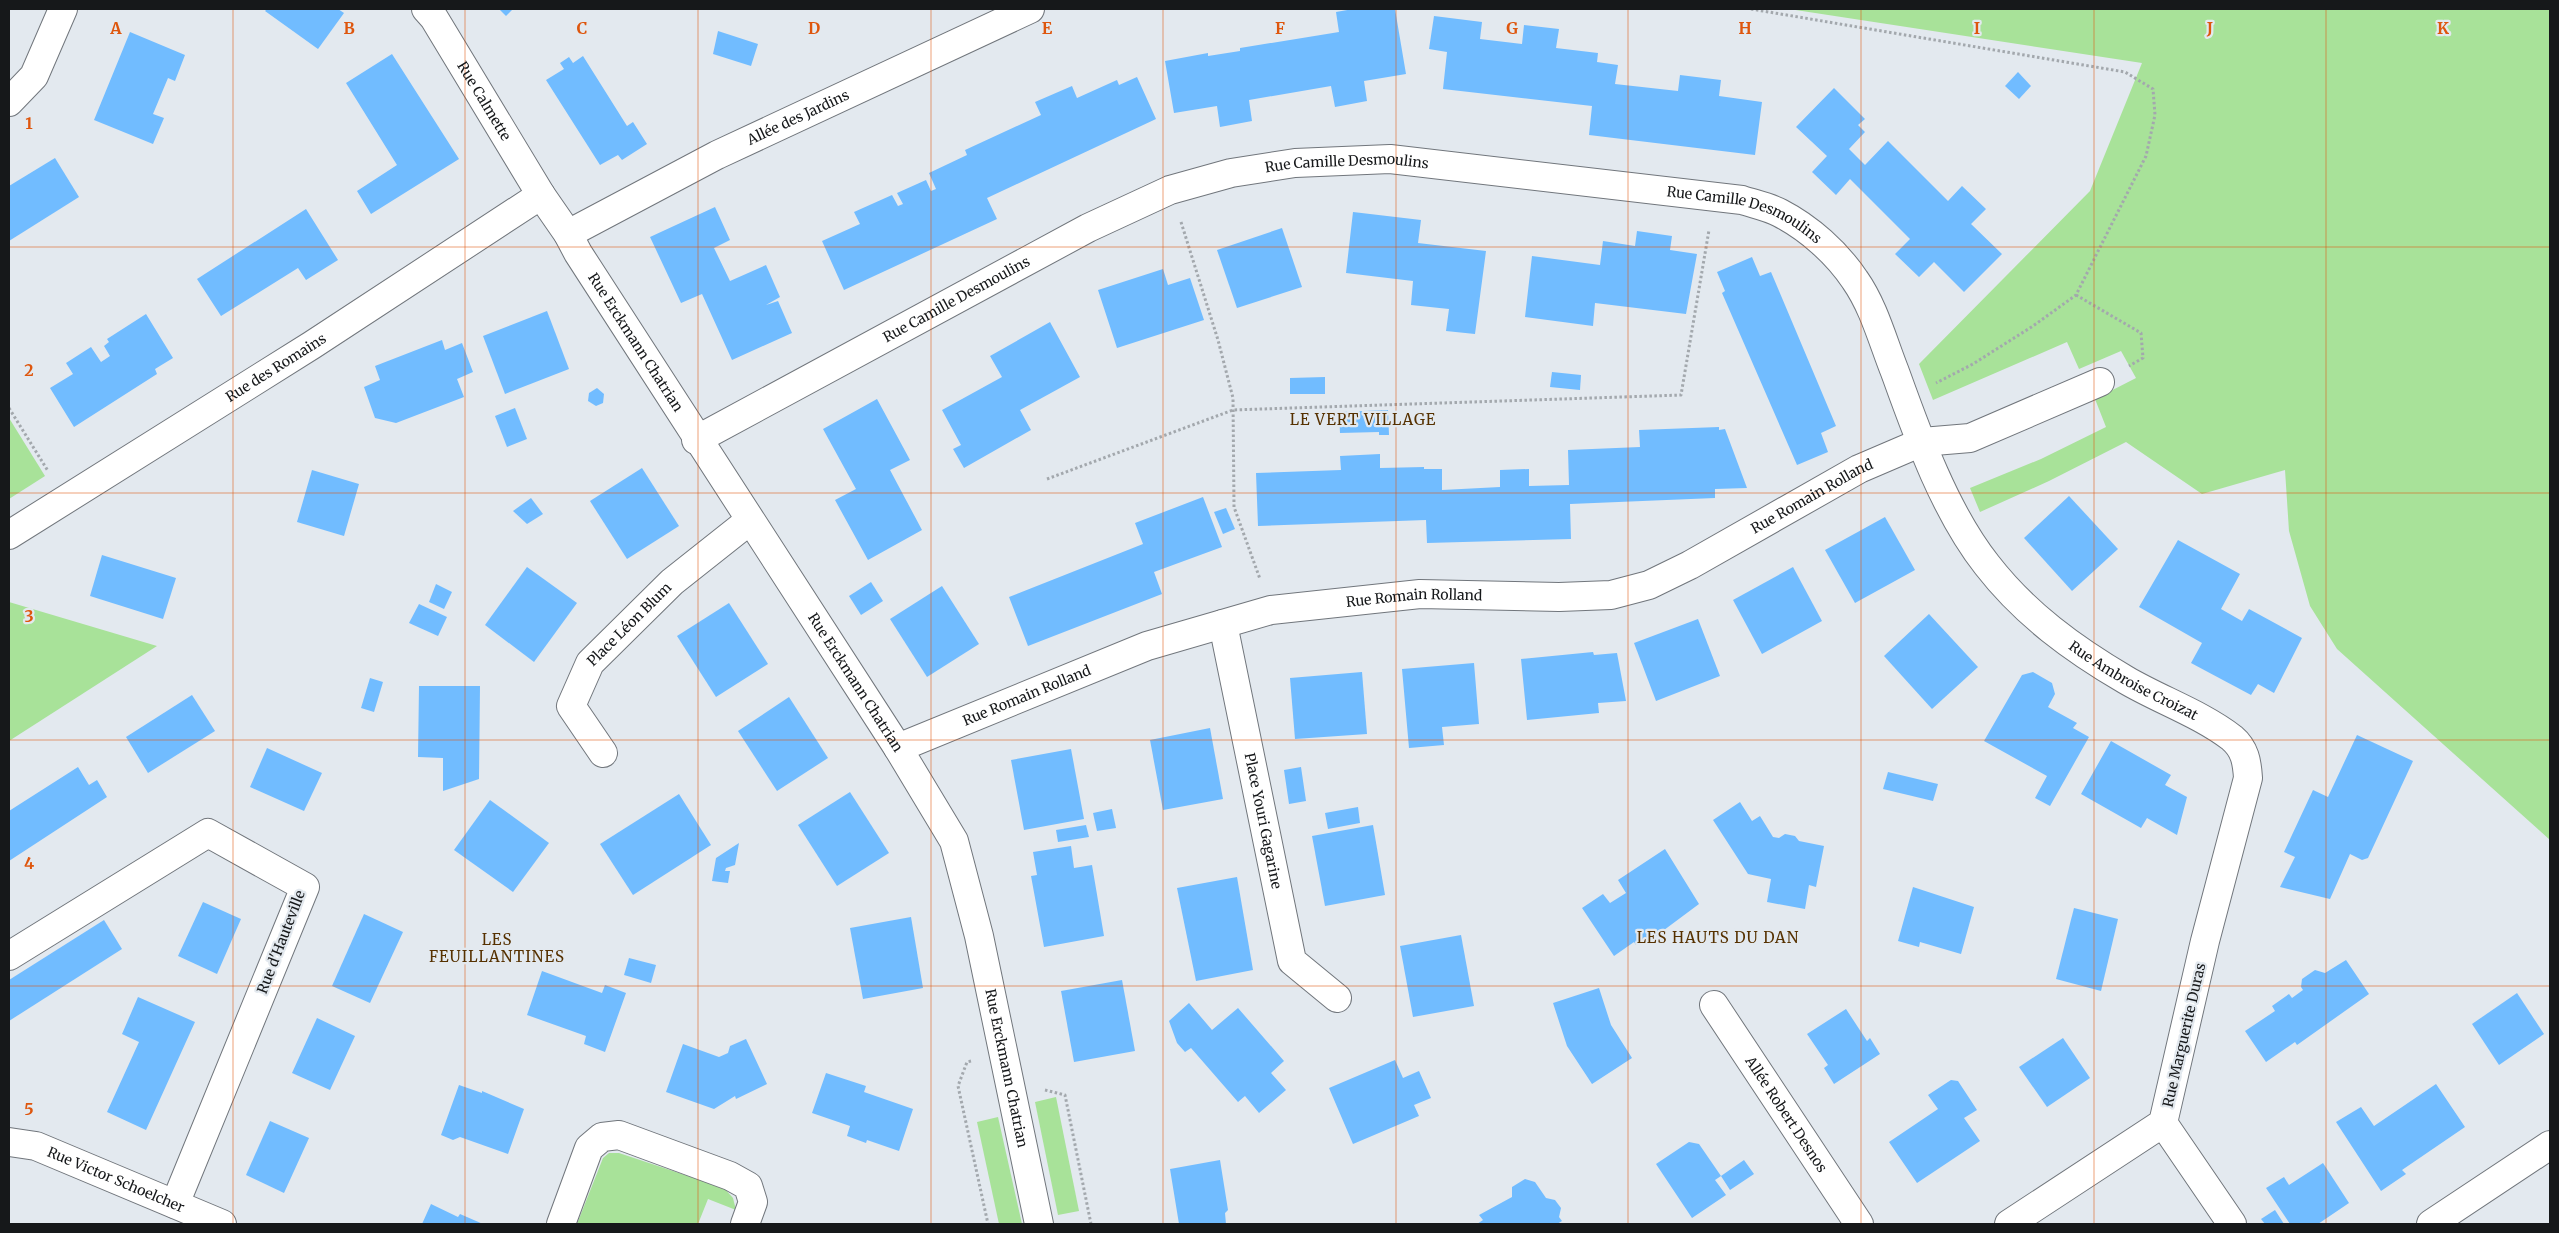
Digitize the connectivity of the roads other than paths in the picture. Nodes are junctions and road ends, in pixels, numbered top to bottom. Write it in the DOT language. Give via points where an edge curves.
graph roads {
  1 [pos="63,9"];
  2 [pos="426,9"];
  3 [pos="1030,9"];
  4 [pos="9,102"];
  5 [pos="541,195"];
  6 [pos="568,234"];
  7 [pos="2100,382"];
  8 [pos="696,440"];
  9 [pos="1922,442"];
  10 [pos="749,521"];
  11 [pos="9,535"];
  12 [pos="1223,624"];
  13 [pos="898,748"];
  14 [pos="603,753"];
  15 [pos="2205,942"];
  16 [pos="9,956"];
  17 [pos="1337,998"];
  18 [pos="1714,1006"];
  19 [pos="2163,1123"];
  20 [pos="9,1142"];
  21 [pos="2550,1145"];
  22 [pos="175,1204"];
  23 [pos="222,1224"];
  24 [pos="562,1224"];
  25 [pos="745,1224"];
  26 [pos="1040,1224"];
  27 [pos="1858,1224"];
  28 [pos="2009,1224"];
  29 [pos="2232,1224"];
  30 [pos="2431,1224"];
  1 -- 4 [label="street" via="34,76"];
  2 -- 5 [label="street, Rue Calmette"];
  3 -- 6 [label="street, Allée des Jardins" via="717,155"];
  5 -- 6 [label="street, Rue Erckmann Chatrian"];
  5 -- 11 [label="street, Rue des Romains" via="312,345"];
  6 -- 8 [label="street, Rue Erckmann Chatrian"];
  7 -- 9 [label="street, Rue Romain Rolland" via="1970,438"];
  8 -- 9 [label="street, Rue Camille Desmoulins" via="1088,228 1170,190 1231,173 1295,163 1390,158 1742,200 1780,212 1809,232 1838,258 1856,280 1871,309"];
  8 -- 10 [label="street, Rue Erckmann Chatrian"];
  9 -- 12 [label="street, Rue Romain Rolland" via="1859,469 1690,566 1649,584 1611,595 1420,594 1271,610"];
  9 -- 15 [label="street, Rue Ambroise Croizat" via="1952,508 1978,554 2022,606 2054,634 2126,680 2233,739 2246,756 2248,778"];
  10 -- 13 [label="street, Rue Erckmann Chatrian"];
  10 -- 14 [label="street, Place Léon Blum" via="672,582 590,663 571,706"];
  12 -- 13 [label="street, Rue Romain Rolland" via="1147,646"];
  12 -- 17 [label="street, Place Youri Gagarine" via="1292,961"];
  13 -- 26 [label="street, Rue Erckmann Chatrian" via="954,841 979,936"];
  15 -- 19 [label="street, Rue Marguerite Duras"];
  16 -- 22 [label="street, Rue d'Hauteville" via="208,833 305,886"];
  18 -- 27 [label="street, Allée Robert Desnos"];
  19 -- 28 [label="street, Rue Marguerite Duras"];
  19 -- 29 [label="street"];
  20 -- 22 [label="street, Rue Victor Schoelcher" via="36,1146"];
  21 -- 30 [label="street"];
  22 -- 23 [label="street, Rue Victor Schoelcher"];
  24 -- 25 [label="street" via="589,1148 602,1137 620,1135 730,1176 748,1186 753,1202"];
}
